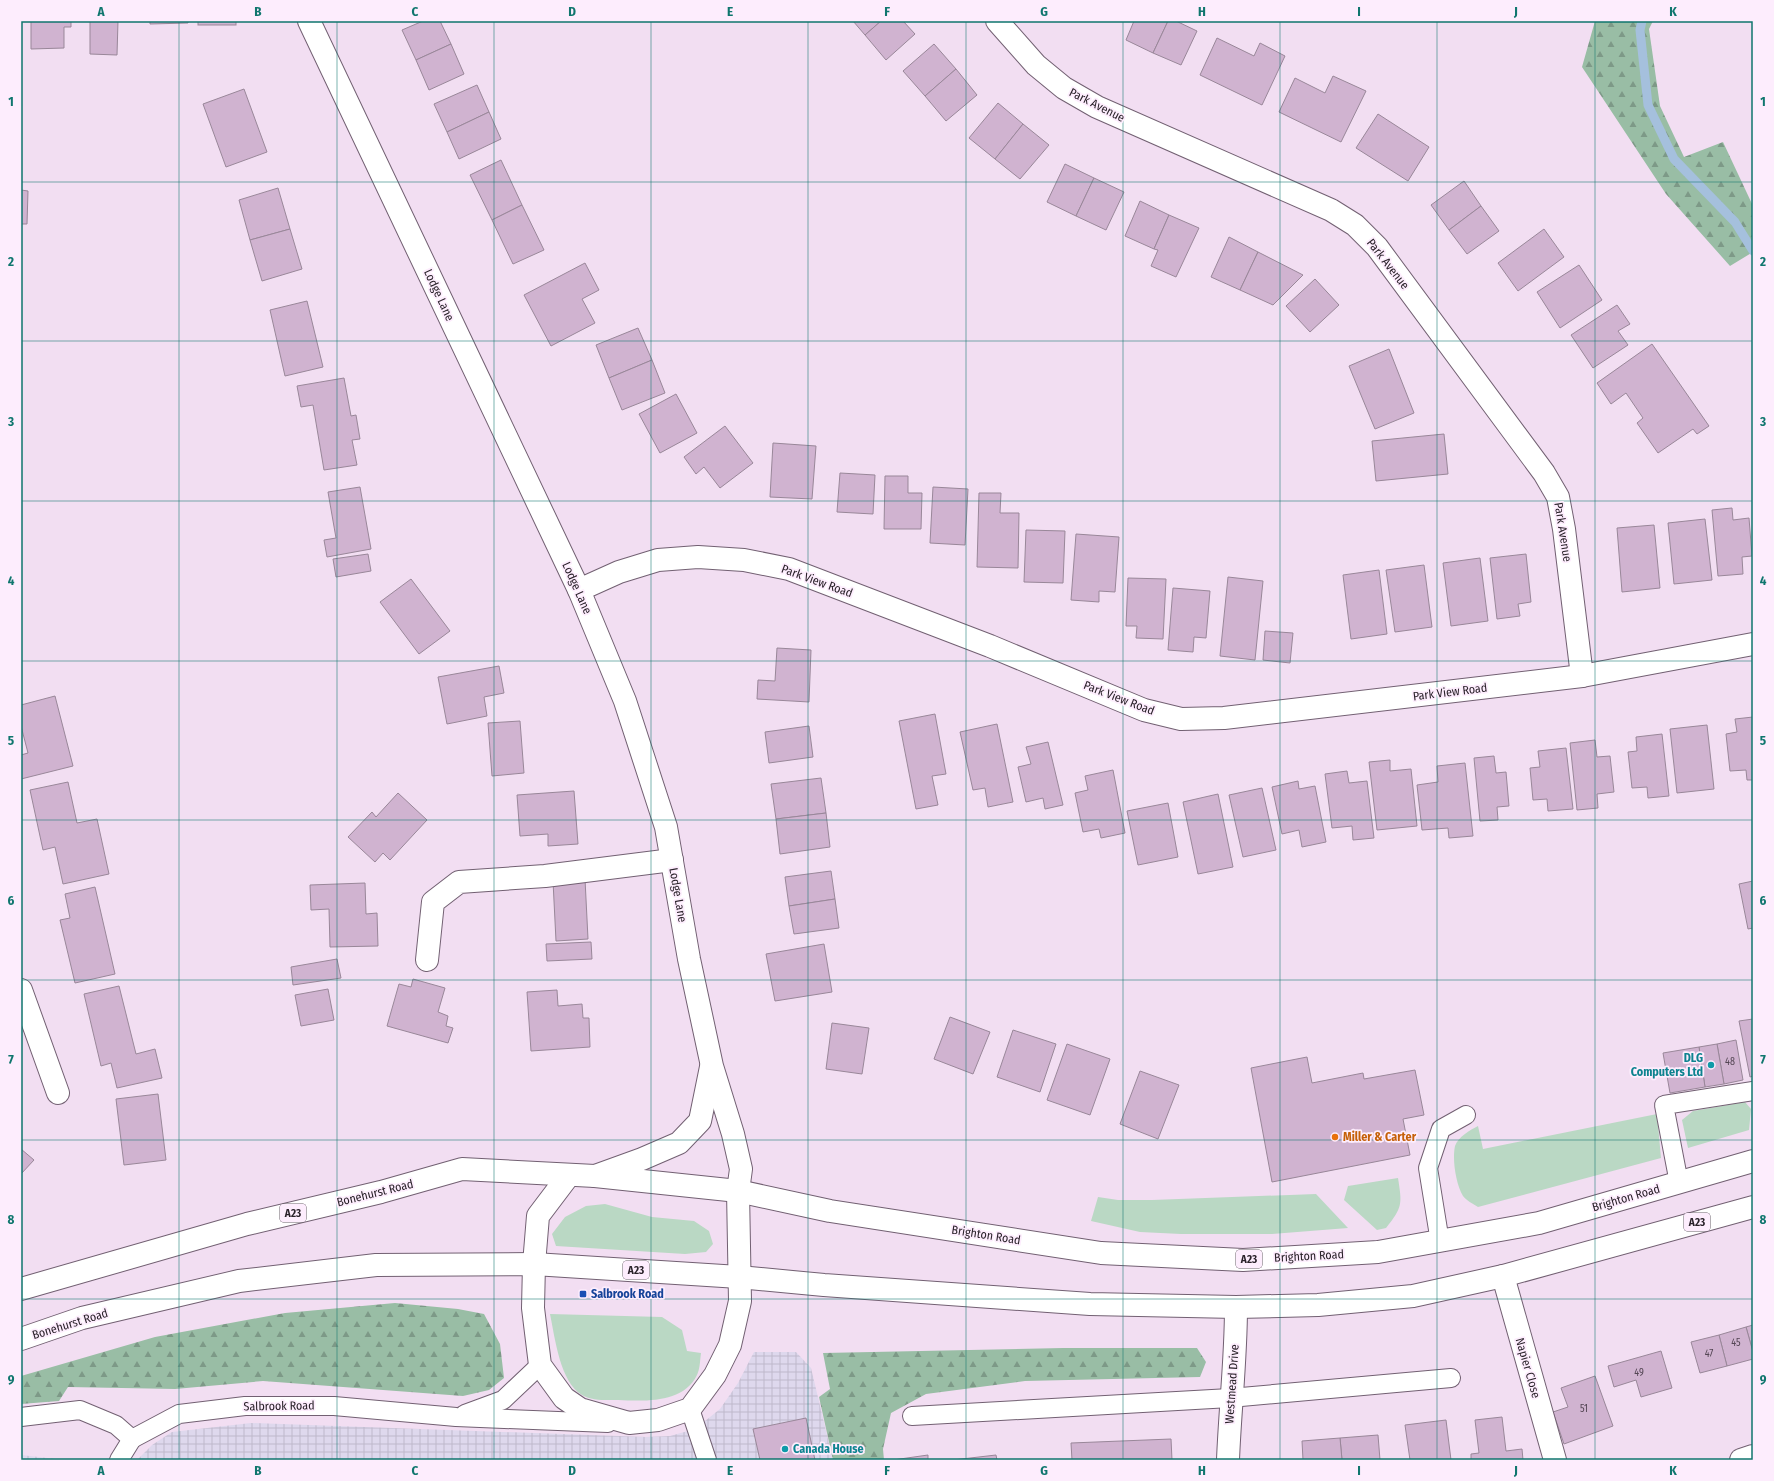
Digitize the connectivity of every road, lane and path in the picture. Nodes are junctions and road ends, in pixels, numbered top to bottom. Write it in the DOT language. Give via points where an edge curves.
graph roads {
  1 [pos="309,21"];
  2 [pos="997,21"];
  3 [pos="579,590"];
  4 [pos="1753,644"];
  5 [pos="1582,676"];
  6 [pos="672,860"];
  7 [pos="428,960"];
  8 [pos="21,990"];
  9 [pos="712,1066"];
  10 [pos="1753,1091"];
  11 [pos="58,1093"];
  12 [pos="1466,1115"];
  13 [pos="1753,1161"];
  14 [pos="569,1175"];
  15 [pos="595,1176"];
  16 [pos="1679,1182"];
  17 [pos="738,1191"];
  18 [pos="1753,1207"];
  19 [pos="1440,1242"];
  20 [pos="534,1264"];
  21 [pos="1503,1276"];
  22 [pos="739,1277"];
  23 [pos="21,1289"];
  24 [pos="1236,1307"];
  25 [pos="21,1339"];
  26 [pos="540,1365"];
  27 [pos="1451,1378"];
  28 [pos="1230,1398"];
  29 [pos="690,1409"];
  30 [pos="912,1416"];
  31 [pos="21,1417"];
  32 [pos="456,1417"];
  33 [pos="629,1423"];
  34 [pos="132,1439"];
  35 [pos="1753,1456"];
  36 [pos="119,1460"];
  37 [pos="707,1460"];
  38 [pos="1228,1460"];
  39 [pos="1555,1460"];
  40 [pos="1741,1460"];
  1 -- 3 [label="street, Lodge Lane"];
  2 -- 5 [label="street, Park Avenue" via="1036,65 1064,88 1097,108 1331,210 1355,225 1377,247 1544,473 1558,497"];
  3 -- 5 [label="street, Park View Road" via="619,572 658,560 698,557 744,560 789,569 982,643 1144,710 1182,719 1224,718"];
  3 -- 6 [label="street, Lodge Lane" via="625,701 666,827"];
  4 -- 5 [label="street, Park View Road"];
  6 -- 7 [label="street" via="545,876 458,882 433,902"];
  6 -- 9 [label="street, Lodge Lane" via="689,959"];
  8 -- 11 [label="street"];
  9 -- 15 [label="street" via="700,1121 679,1143"];
  9 -- 17 [label="street, Lodge Lane" via="741,1169"];
  10 -- 16 [label="lane" via="1664,1105"];
  12 -- 19 [label="lane" via="1442,1129 1428,1168"];
  13 -- 16 [label="street, Brighton Road / A23"];
  14 -- 15 [label="street, Bonehurst Road / A23"];
  14 -- 20 [label="street" via="538,1216"];
  14 -- 23 [label="street, Bonehurst Road / A23" via="462,1169 381,1192 247,1224"];
  15 -- 17 [label="street, Bonehurst Road / A23"];
  16 -- 19 [label="street, Brighton Road / A23" via="1539,1223"];
  17 -- 19 [label="street, Brighton Road / A23" via="830,1210 1101,1253 1242,1260 1378,1252"];
  17 -- 22 [label="street"];
  18 -- 21 [label="street, A23"];
  20 -- 22 [label="street, Bonehurst Road / A23"];
  20 -- 25 [label="street, Bonehurst Road / A23" via="376,1265 239,1281 82,1318"];
  20 -- 26 [label="street" via="534,1308"];
  21 -- 24 [label="street, A23" via="1412,1296 1318,1305"];
  21 -- 39 [label="street, Napier Close"];
  22 -- 24 [label="street, A23" via="1090,1304"];
  22 -- 29 [label="street" via="740,1301 730,1344 715,1375"];
  24 -- 28 [label="street, Westmead Drive"];
  26 -- 32 [label="lane, Salbrook Road" via="504,1400"];
  26 -- 33 [label="street, Salbrook Road" via="564,1398 580,1409"];
  27 -- 28 [label="lane"];
  28 -- 30 [label="lane"];
  28 -- 38 [label="street, Westmead Drive"];
  29 -- 33 [label="street, Salbrook Road" via="658,1420"];
  29 -- 37 [label="lane"];
  31 -- 34 [label="lane" via="80,1410 116,1425"];
  32 -- 33 [label="lane, Salbrook Road"];
  32 -- 34 [label="lane, Salbrook Road" via="334,1406 245,1406 179,1414"];
  34 -- 36 [label="lane"];
  35 -- 40 [label="street"];
}
